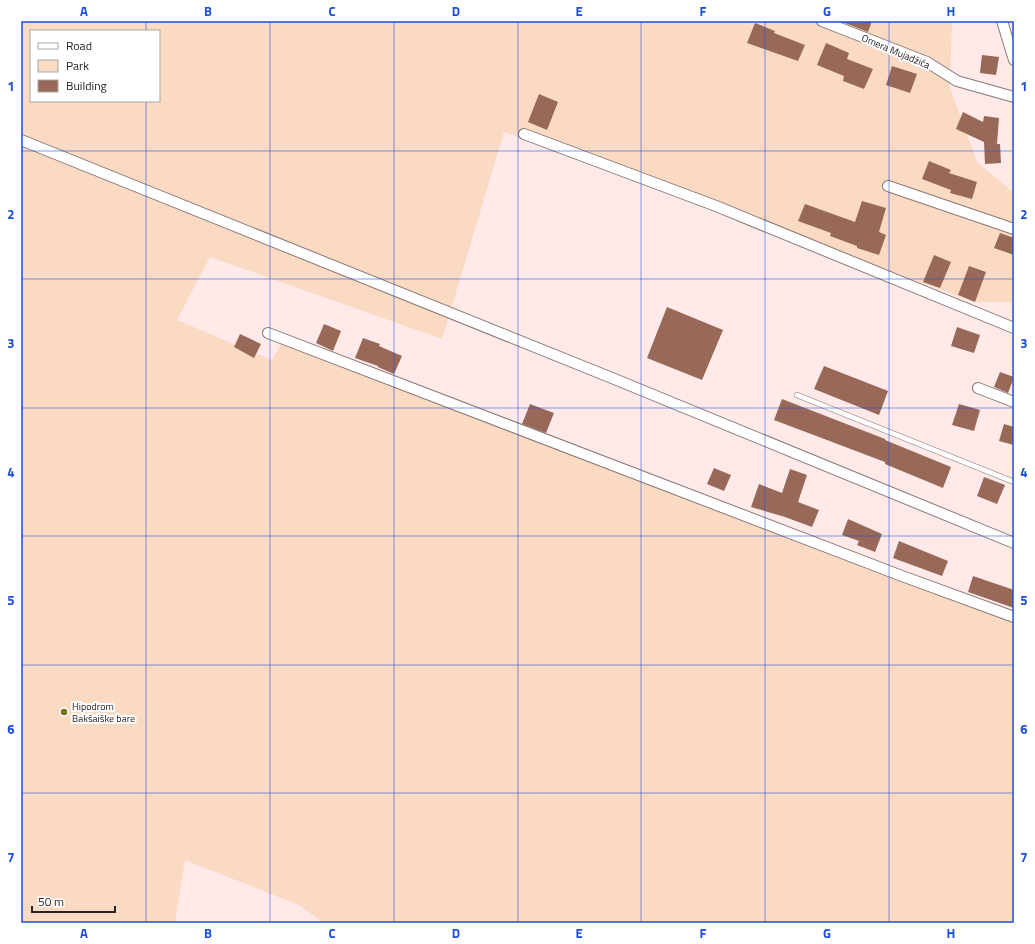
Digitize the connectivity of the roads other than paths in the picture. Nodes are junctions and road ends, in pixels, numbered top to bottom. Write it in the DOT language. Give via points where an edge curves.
graph roads {
  1 [pos="822,21"];
  2 [pos="1002,21"];
  3 [pos="1014,60"];
  4 [pos="1014,97"];
  5 [pos="524,134"];
  6 [pos="21,140"];
  7 [pos="888,186"];
  8 [pos="1014,229"];
  9 [pos="1014,328"];
  10 [pos="268,332"];
  11 [pos="978,388"];
  12 [pos="797,395"];
  13 [pos="1014,402"];
  14 [pos="1014,482"];
  15 [pos="1014,543"];
  16 [pos="1014,617"];
  1 -- 4 [label="street, Omera Mujadžića" via="927,62 957,81"];
  2 -- 3 [label="street"];
  5 -- 9 [label="street" via="716,206"];
  6 -- 15 [label="street"];
  7 -- 8 [label="street"];
  10 -- 16 [label="street"];
  11 -- 13 [label="street"];
  12 -- 14 [label="lane"];
}
